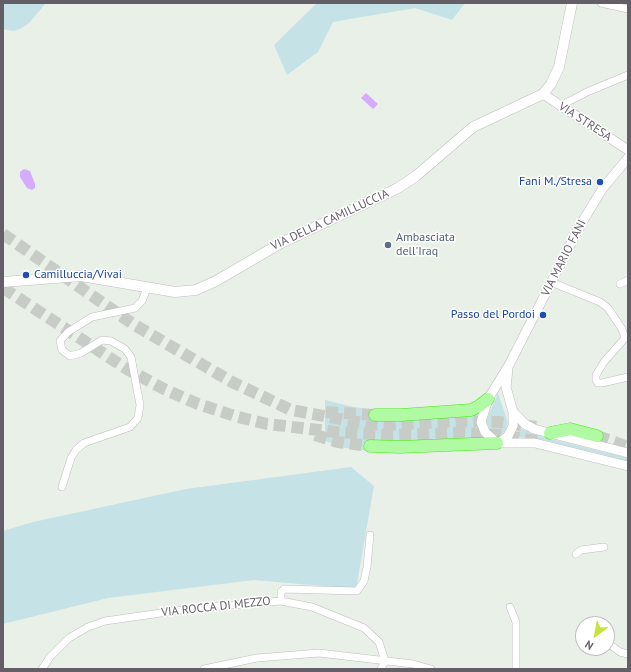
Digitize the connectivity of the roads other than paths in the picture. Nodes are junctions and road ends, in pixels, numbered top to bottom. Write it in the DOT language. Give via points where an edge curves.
graph roads {
  1 [pos="572,3"];
  2 [pos="601,3"];
  3 [pos="628,9"];
  4 [pos="628,75"];
  5 [pos="543,94"];
  6 [pos="560,106"];
  7 [pos="628,150"];
  8 [pos="628,158"];
  9 [pos="628,280"];
  10 [pos="3,282"];
  11 [pos="552,282"];
  12 [pos="620,284"];
  13 [pos="147,288"];
  14 [pos="509,365"];
  15 [pos="628,377"];
  16 [pos="494,388"];
  17 [pos="507,393"];
  18 [pos="488,398"];
  19 [pos="513,412"];
  20 [pos="375,415"];
  21 [pos="550,433"];
  22 [pos="597,436"];
  23 [pos="498,443"];
  24 [pos="370,446"];
  25 [pos="628,453"];
  26 [pos="628,466"];
  27 [pos="62,487"];
  28 [pos="370,535"];
  29 [pos="604,547"];
  30 [pos="576,554"];
  31 [pos="281,602"];
  32 [pos="510,607"];
  33 [pos="615,649"];
  34 [pos="628,654"];
  35 [pos="386,661"];
  36 [pos="42,669"];
  37 [pos="204,669"];
  38 [pos="381,669"];
  39 [pos="431,669"];
  40 [pos="516,669"];
  1 -- 5 [label="main road" via="559,67"];
  2 -- 3 [label="street"];
  4 -- 6 [label="street"];
  5 -- 6 [label="street, VIA STRESA"];
  5 -- 13 [label="main road, VIA DELLA CAMILLUCCIA" via="473,127 416,176 398,188 281,243 208,286 183,292"];
  6 -- 7 [label="street, VIA STRESA"];
  8 -- 11 [label="street, VIA MARIO FANI" via="603,188 590,209"];
  9 -- 12 [label="street"];
  10 -- 13 [label="main road, VIA DELLA CAMILLUCCIA" via="81,276"];
  11 -- 14 [label="street, VIA MARIO FANI"];
  11 -- 15 [label="street" via="600,302 608,308 625,338 604,362 596,375 596,380 602,383"];
  13 -- 27 [label="street" via="142,301 133,309 92,317 61,339 62,350 70,356 81,354 102,340 125,349 131,357 140,405 138,418 130,427 84,443 76,450"];
  14 -- 16 [label="street"];
  14 -- 17 [label="street"];
  16 -- 17 [label="street" via="502,387"];
  16 -- 18 [label="street"];
  17 -- 19 [label="street"];
  18 -- 20 [label="highway" via="471,410 401,416"];
  18 -- 23 [label="street" via="482,425 485,432"];
  19 -- 21 [label="street" via="525,424"];
  19 -- 23 [label="street" via="512,429 506,438"];
  21 -- 22 [label="highway" via="570,429"];
  21 -- 25 [label="street"];
  23 -- 24 [label="highway"];
  23 -- 26 [label="street" via="535,444"];
  28 -- 31 [label="street" via="364,581 357,591 284,589 281,592"];
  29 -- 30 [label="street" via="581,550"];
  31 -- 35 [label="street, VIA ROCCA DI MEZZO" via="312,607 364,628 379,642"];
  31 -- 36 [label="street, VIA ROCCA DI MEZZO" via="196,608 105,620 70,638 50,657"];
  32 -- 40 [label="street" via="516,622"];
  33 -- 34 [label="street"];
  35 -- 37 [label="street" via="319,654 257,658"];
  35 -- 38 [label="street"];
  35 -- 39 [label="street"];
}
